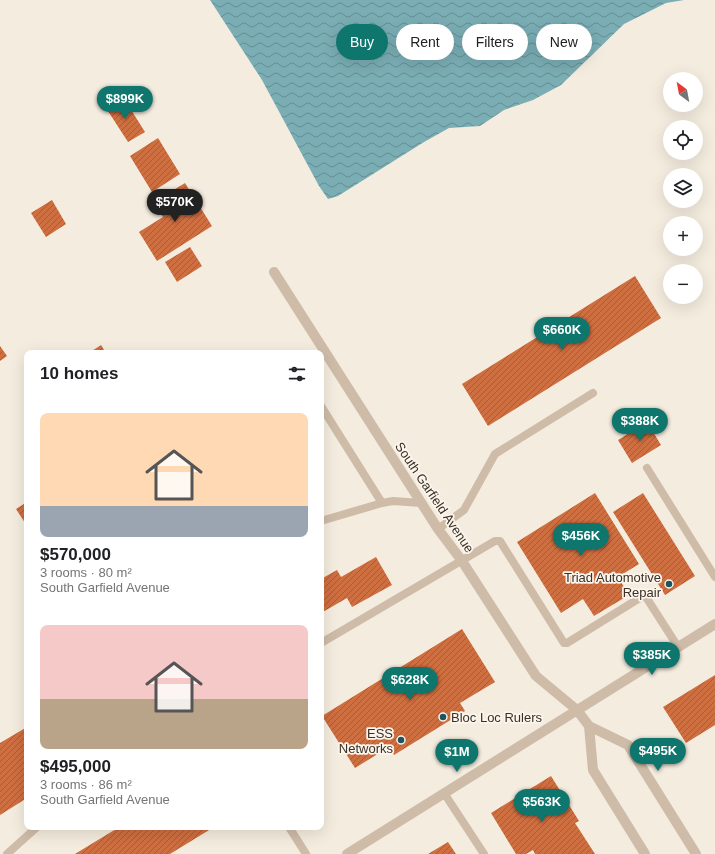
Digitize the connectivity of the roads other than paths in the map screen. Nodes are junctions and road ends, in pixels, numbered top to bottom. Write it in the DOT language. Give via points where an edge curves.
graph roads {
  1 [pos="274,272"];
  2 [pos="324,350"];
  3 [pos="324,351"];
  4 [pos="594,393"];
  5 [pos="324,411"];
  6 [pos="647,468"];
  7 [pos="382,503"];
  8 [pos="421,503"];
  9 [pos="324,520"];
  10 [pos="438,529"];
  11 [pos="462,561"];
  12 [pos="715,577"];
  13 [pos="715,624"];
  14 [pos="324,642"];
  15 [pos="678,647"];
  16 [pos="577,710"];
  17 [pos="589,726"];
  18 [pos="444,793"];
  19 [pos="34,830"];
  20 [pos="291,830"];
  21 [pos="7,854"];
  22 [pos="306,854"];
  23 [pos="347,854"];
  24 [pos="484,854"];
  25 [pos="645,854"];
  26 [pos="696,854"];
  1 -- 2 [label="street, South Garfield Avenue"];
  3 -- 8 [label="street, South Garfield Avenue"];
  4 -- 10 [label="lane" via="495,454 464,510"];
  5 -- 7 [label="lane"];
  6 -- 12 [label="lane"];
  7 -- 8 [label="lane"];
  7 -- 9 [label="lane"];
  8 -- 10 [label="street, South Garfield Avenue"];
  10 -- 11 [label="street, South Garfield Avenue"];
  11 -- 14 [label="lane"];
  11 -- 15 [label="lane" via="495,541 500,541 564,643 568,643 643,596"];
  11 -- 16 [label="street, South Garfield Avenue" via="536,676"];
  13 -- 15 [label="street"];
  15 -- 16 [label="street"];
  16 -- 17 [label="street, South Garfield Avenue"];
  16 -- 18 [label="street"];
  17 -- 25 [label="street" via="593,770"];
  17 -- 26 [label="street, South Garfield Avenue" via="628,745"];
  18 -- 23 [label="street"];
  18 -- 24 [label="lane"];
  19 -- 21 [label="lane"];
  20 -- 22 [label="lane"];
}
